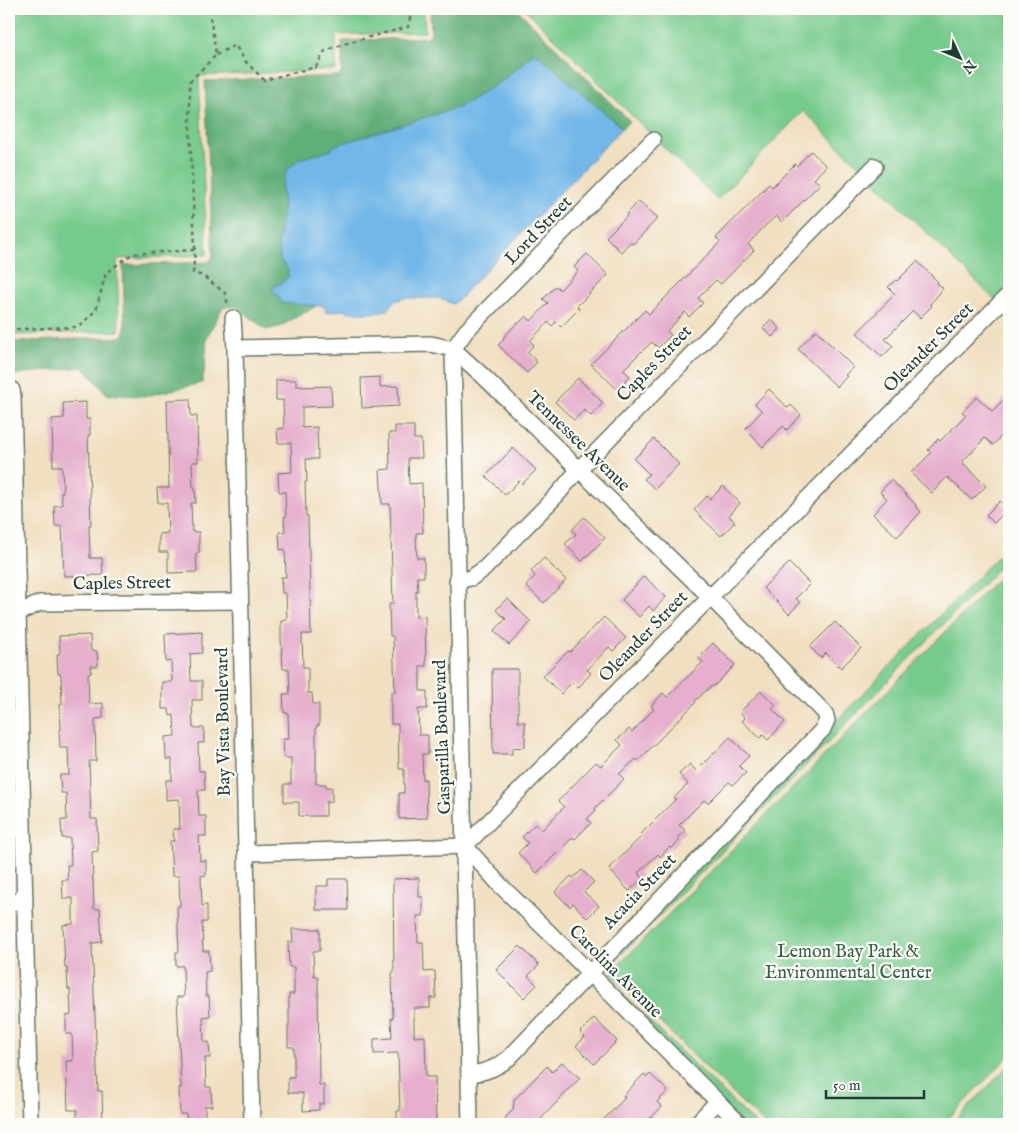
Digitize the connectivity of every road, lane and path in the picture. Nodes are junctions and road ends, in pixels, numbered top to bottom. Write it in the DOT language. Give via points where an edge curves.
graph roads {
  1 [pos="209,9"];
  2 [pos="412,9"];
  3 [pos="216,56"];
  4 [pos="653,140"];
  5 [pos="875,166"];
  6 [pos="195,250"];
  7 [pos="1005,298"];
  8 [pos="233,318"];
  9 [pos="9,333"];
  10 [pos="235,348"];
  11 [pos="453,349"];
  12 [pos="9,387"];
  13 [pos="579,469"];
  14 [pos="458,581"];
  15 [pos="710,597"];
  16 [pos="240,601"];
  17 [pos="13,617"];
  18 [pos="827,720"];
  19 [pos="464,846"];
  20 [pos="246,853"];
  21 [pos="25,897"];
  22 [pos="9,905"];
  23 [pos="589,973"];
  24 [pos="469,1074"];
  25 [pos="718,1102"];
  26 [pos="30,1124"];
  27 [pos="252,1124"];
  28 [pos="470,1124"];
  29 [pos="696,1124"];
  30 [pos="740,1124"];
  1 -- 3 [label="path"];
  2 -- 3 [label="path" via="408,27 325,51 316,67 264,80 234,45"];
  3 -- 6 [label="path" via="190,82"];
  4 -- 11 [label="street, Lord Street" via="466,331"];
  5 -- 13 [label="street, Caples Street"];
  6 -- 8 [label="path" via="193,273 203,276 225,293"];
  6 -- 9 [label="path" via="132,254 106,273 96,310 79,327 17,329"];
  7 -- 15 [label="street, Oleander Street"];
  8 -- 10 [label="street, Bay Vista Boulevard"];
  10 -- 11 [label="street" via="431,344"];
  10 -- 16 [label="street, Bay Vista Boulevard"];
  11 -- 13 [label="street, Tennessee Avenue"];
  11 -- 14 [label="street, Gasparilla Boulevard"];
  12 -- 17 [label="street" via="13,397"];
  13 -- 14 [label="street, Caples Street" via="484,569 471,578"];
  13 -- 15 [label="street, Tennessee Avenue"];
  14 -- 19 [label="street, Gasparilla Boulevard"];
  15 -- 18 [label="street, Tennessee Avenue" via="825,713"];
  15 -- 19 [label="street, Oleander Street"];
  16 -- 17 [label="street, Caples Street" via="40,603"];
  16 -- 20 [label="street, Bay Vista Boulevard"];
  17 -- 21 [label="street"];
  18 -- 23 [label="street, Acacia Street" via="823,729"];
  19 -- 20 [label="street"];
  19 -- 23 [label="street, Carolina Avenue"];
  19 -- 24 [label="street, Gasparilla Boulevard"];
  20 -- 27 [label="street, Bay Vista Boulevard"];
  21 -- 22 [label="street"];
  21 -- 26 [label="street"];
  23 -- 24 [label="street, Acacia Street" via="509,1058 490,1071"];
  23 -- 25 [label="street, Carolina Avenue"];
  24 -- 28 [label="street, Gasparilla Boulevard"];
  25 -- 29 [label="street"];
  25 -- 30 [label="street, Carolina Avenue"];
}
